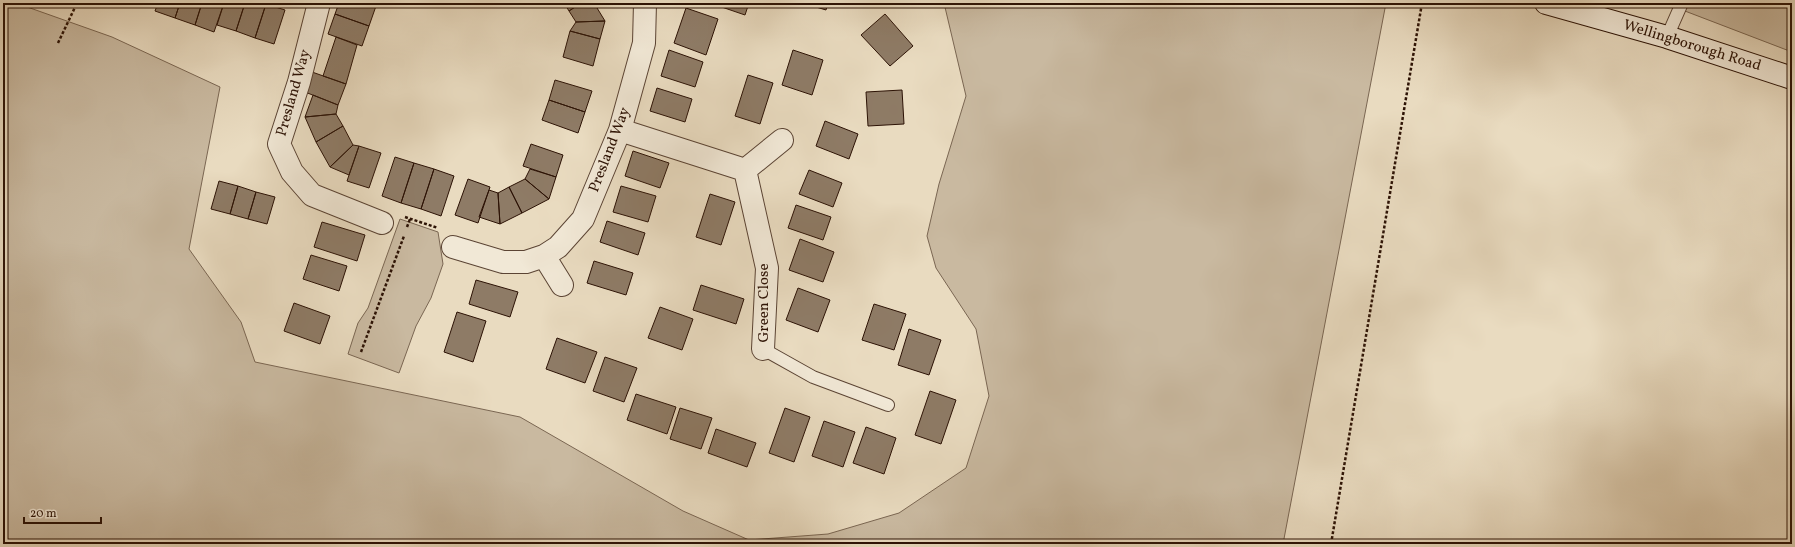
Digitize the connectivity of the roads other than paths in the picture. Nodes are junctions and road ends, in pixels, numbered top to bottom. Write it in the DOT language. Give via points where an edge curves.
graph roads {
  1 [pos="319,3"];
  2 [pos="646,3"];
  3 [pos="1546,3"];
  4 [pos="1682,3"];
  5 [pos="1667,37"];
  6 [pos="1792,78"];
  7 [pos="620,130"];
  8 [pos="782,140"];
  9 [pos="745,170"];
  10 [pos="382,223"];
  11 [pos="453,247"];
  12 [pos="544,256"];
  13 [pos="562,285"];
  14 [pos="763,349"];
  15 [pos="888,404"];
  1 -- 10 [label="street, Presland Way" via="300,82 279,144 292,172 312,195"];
  2 -- 7 [label="street, Presland Way" via="644,43"];
  3 -- 5 [label="street, Wellingborough Road"];
  4 -- 5 [label="lane"];
  5 -- 6 [label="street, Wellingborough Road"];
  7 -- 9 [label="street"];
  7 -- 12 [label="street, Presland Way" via="583,219 558,247"];
  8 -- 9 [label="street"];
  9 -- 14 [label="street, Green Close" via="767,268"];
  11 -- 12 [label="street, Presland Way" via="503,262 526,262"];
  12 -- 13 [label="street"];
  14 -- 15 [label="lane, Green Close" via="813,377"];
}
